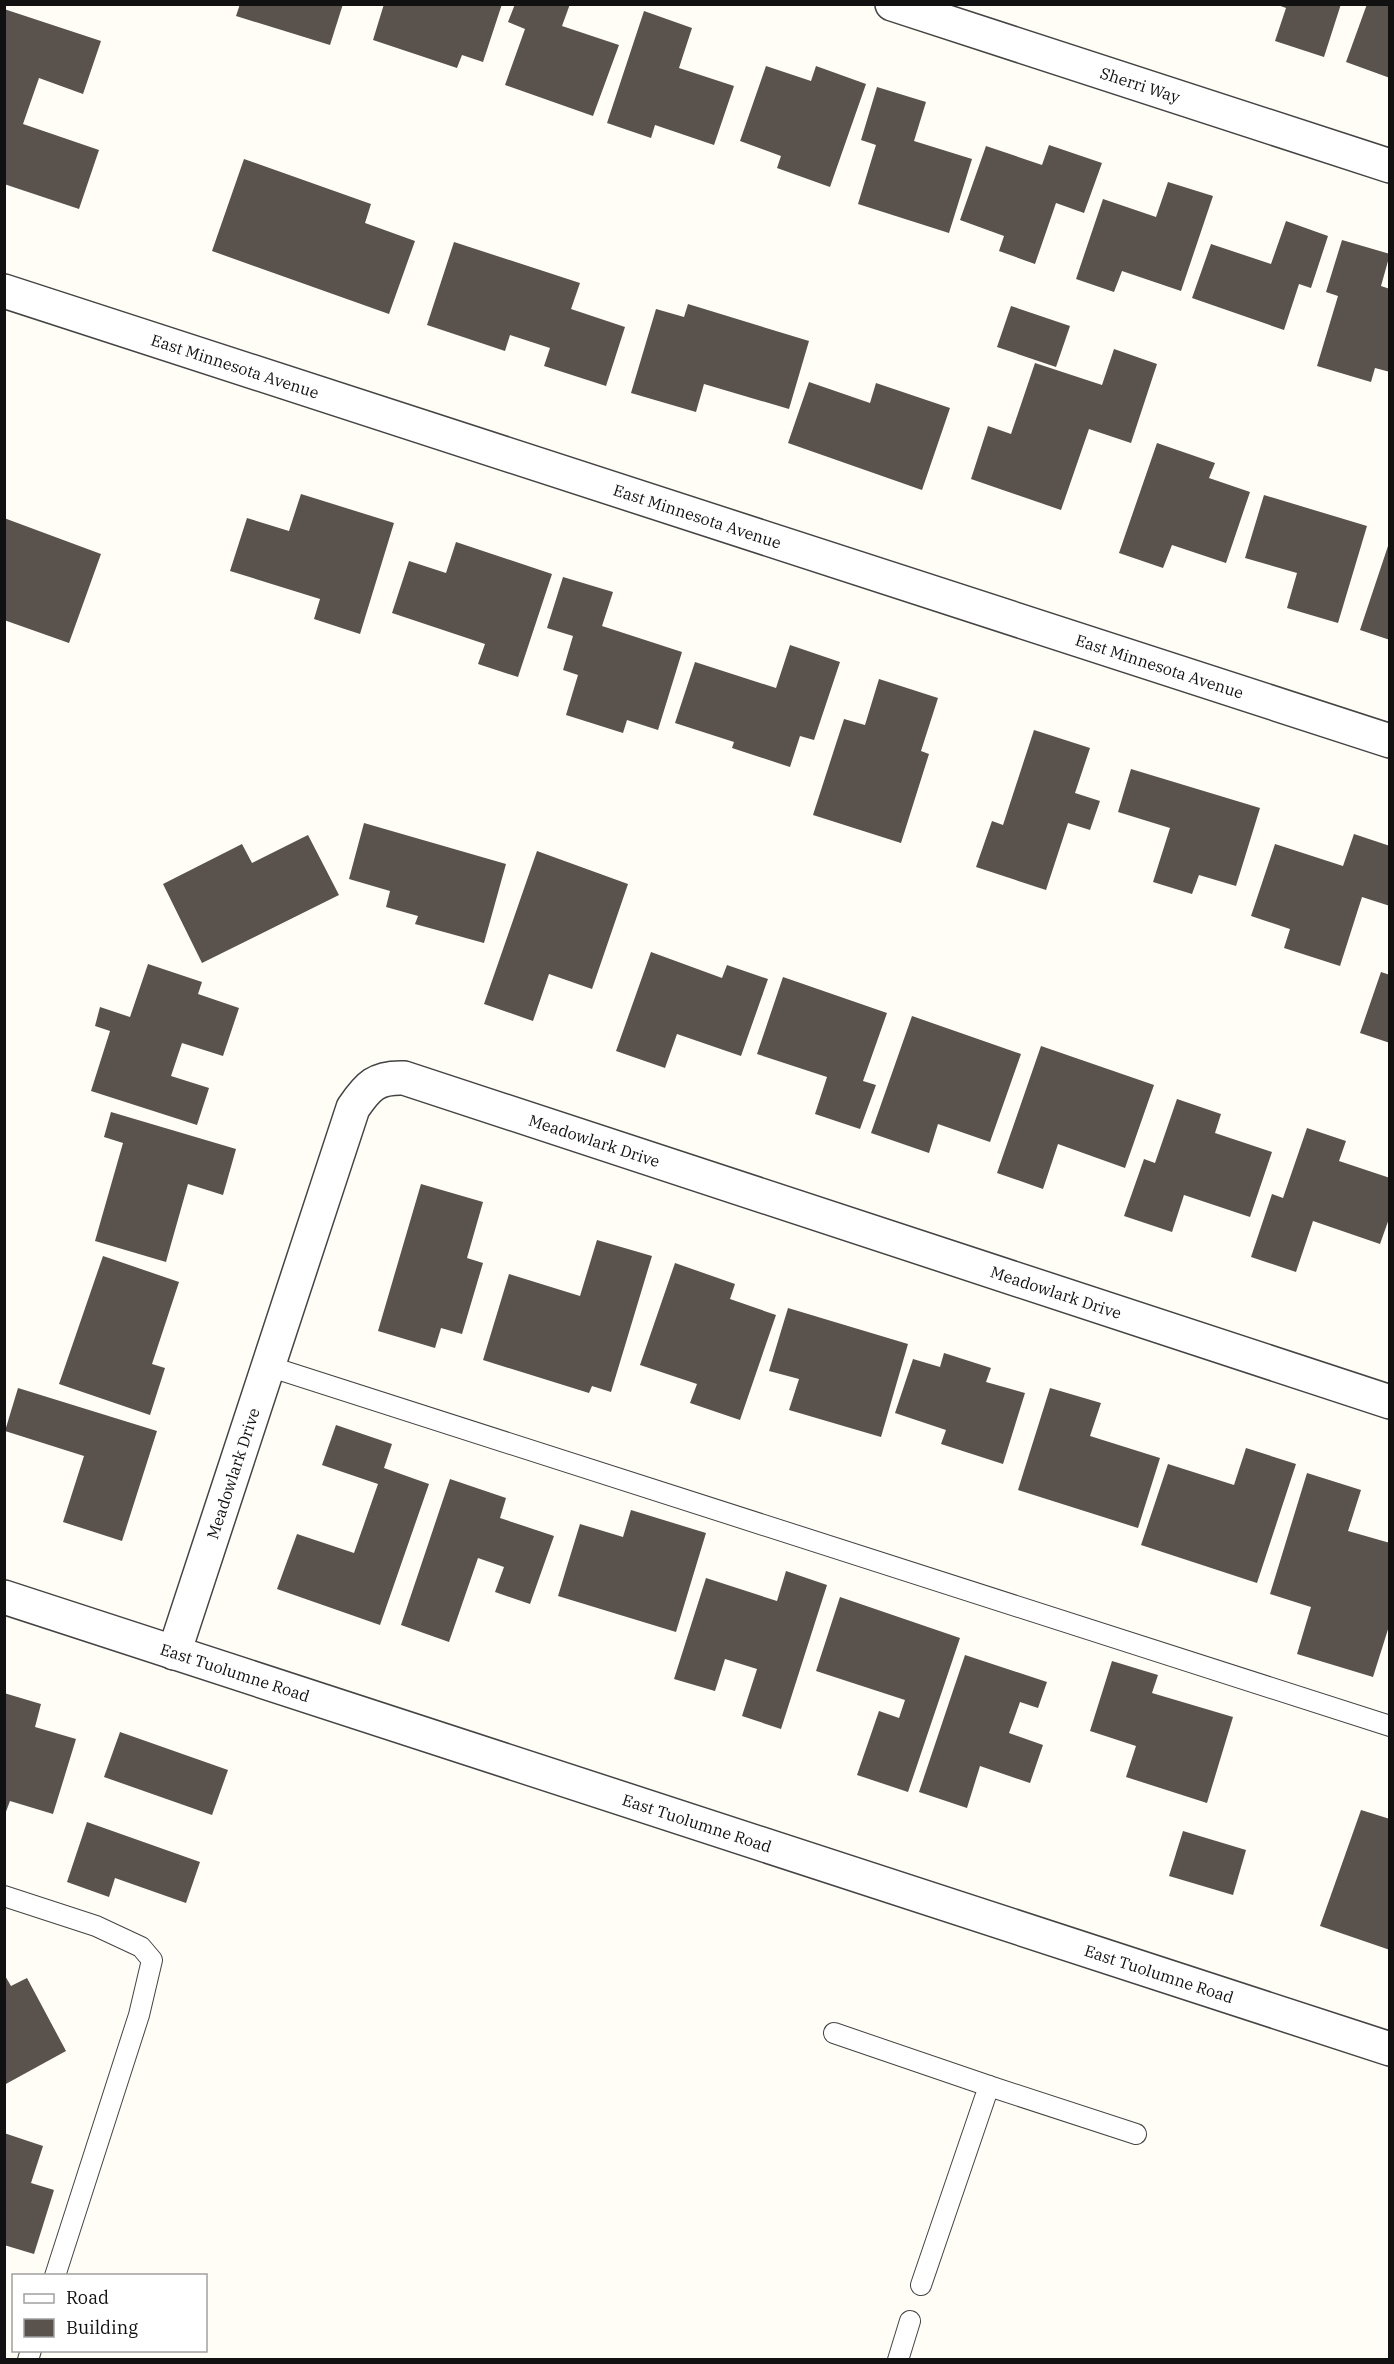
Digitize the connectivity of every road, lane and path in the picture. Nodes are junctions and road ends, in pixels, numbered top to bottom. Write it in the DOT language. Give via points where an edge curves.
graph roads {
  1 [pos="892,4"];
  2 [pos="1389,166"];
  3 [pos="4,291"];
  4 [pos="1389,741"];
  5 [pos="268,1366"];
  6 [pos="1389,1402"];
  7 [pos="4,1597"];
  8 [pos="174,1653"];
  9 [pos="1389,1726"];
  10 [pos="4,1896"];
  11 [pos="834,2033"];
  12 [pos="1389,2049"];
  13 [pos="988,2086"];
  14 [pos="1136,2134"];
  15 [pos="57,2274"];
  16 [pos="921,2285"];
  17 [pos="910,2321"];
  18 [pos="898,2360"];
  1 -- 2 [label="street, Sherri Way"];
  3 -- 4 [label="street, East Minnesota Avenue"];
  5 -- 6 [label="street, Meadowlark Drive" via="353,1108 372,1084 404,1078"];
  5 -- 8 [label="street, Meadowlark Drive"];
  5 -- 9 [label="lane"];
  7 -- 8 [label="street, East Tuolumne Road"];
  8 -- 12 [label="street, East Tuolumne Road"];
  10 -- 15 [label="lane" via="96,1926 141,1947 152,1960 139,2015"];
  11 -- 13 [label="lane"];
  13 -- 14 [label="lane"];
  13 -- 16 [label="lane"];
  17 -- 18 [label="lane"];
}
